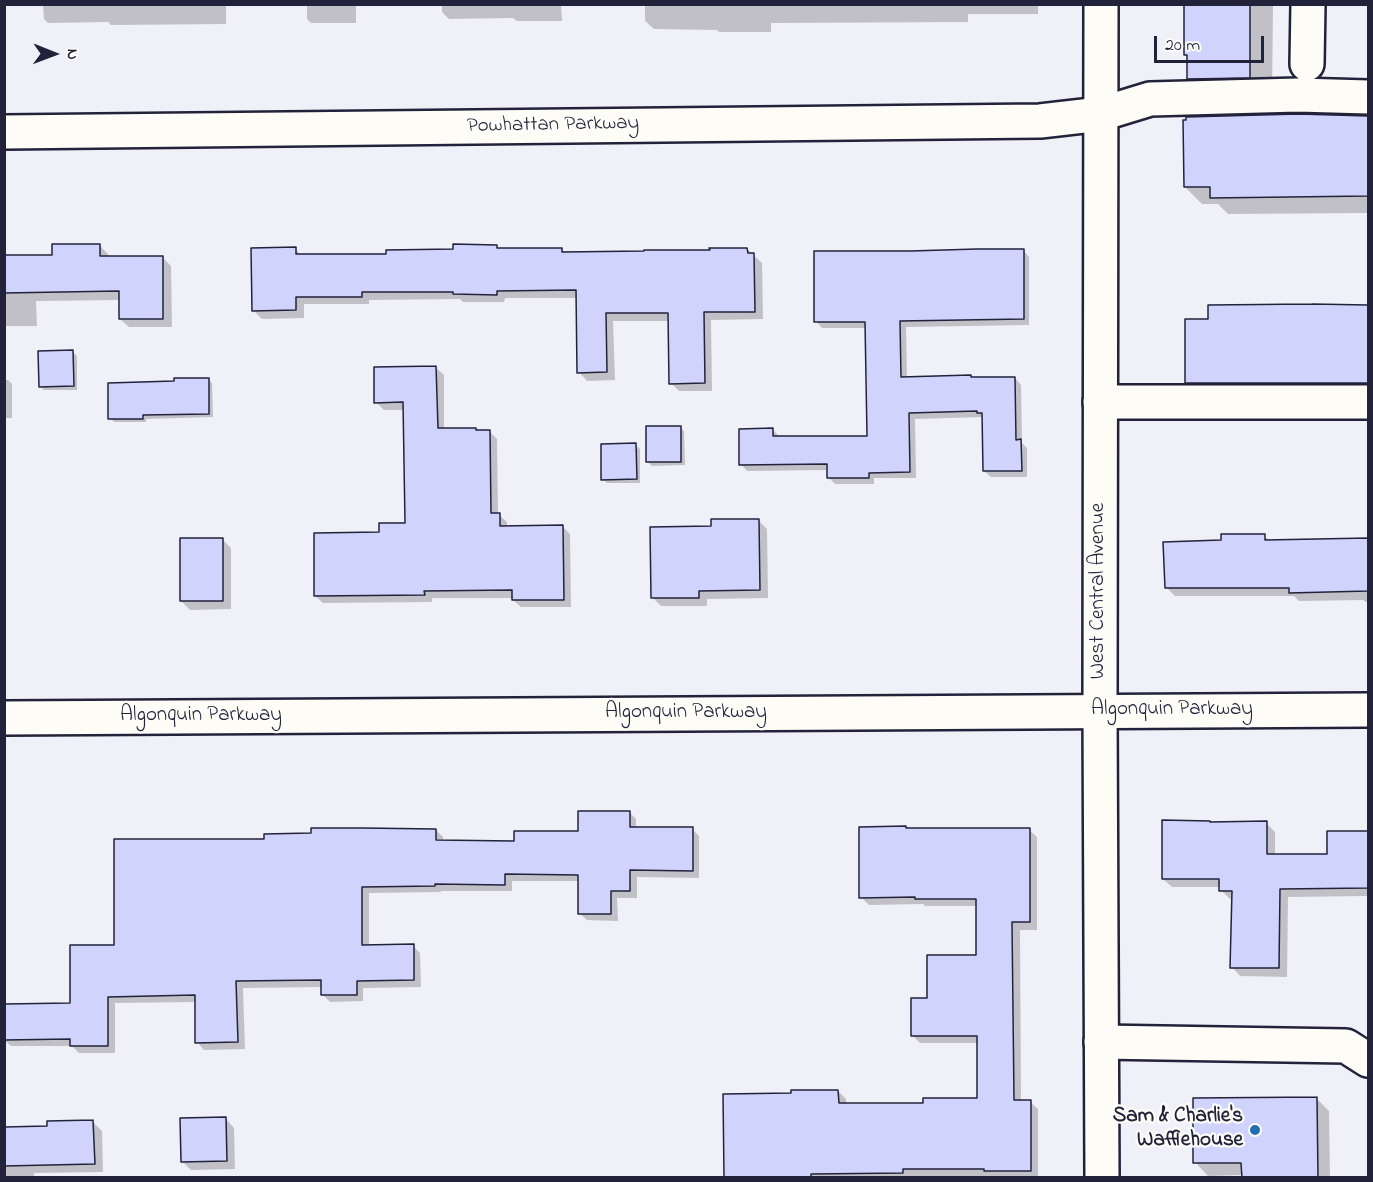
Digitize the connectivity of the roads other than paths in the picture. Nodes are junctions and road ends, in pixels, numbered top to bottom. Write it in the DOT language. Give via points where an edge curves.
graph roads {
  1 [pos="1101,4"];
  2 [pos="1308,4"];
  3 [pos="1307,64"];
  4 [pos="1368,97"];
  5 [pos="1101,114"];
  6 [pos="4,132"];
  7 [pos="1100,402"];
  8 [pos="1368,402"];
  9 [pos="1100,711"];
  10 [pos="1368,711"];
  11 [pos="4,718"];
  12 [pos="1101,1042"];
  13 [pos="1368,1059"];
  14 [pos="1102,1178"];
  1 -- 5 [label="street, West Central Avenue"];
  2 -- 3 [label="street"];
  4 -- 5 [label="street, Powhattan Parkway" via="1150,99"];
  5 -- 6 [label="street, Powhattan Parkway" via="1040,121"];
  5 -- 7 [label="street, West Central Avenue"];
  7 -- 8 [label="street"];
  7 -- 9 [label="street, West Central Avenue"];
  9 -- 10 [label="street, Algonquin Parkway"];
  9 -- 11 [label="street, Algonquin Parkway"];
  9 -- 12 [label="street, West Central Avenue"];
  12 -- 13 [label="street" via="1346,1046"];
  12 -- 14 [label="street, West Central Avenue"];
}
